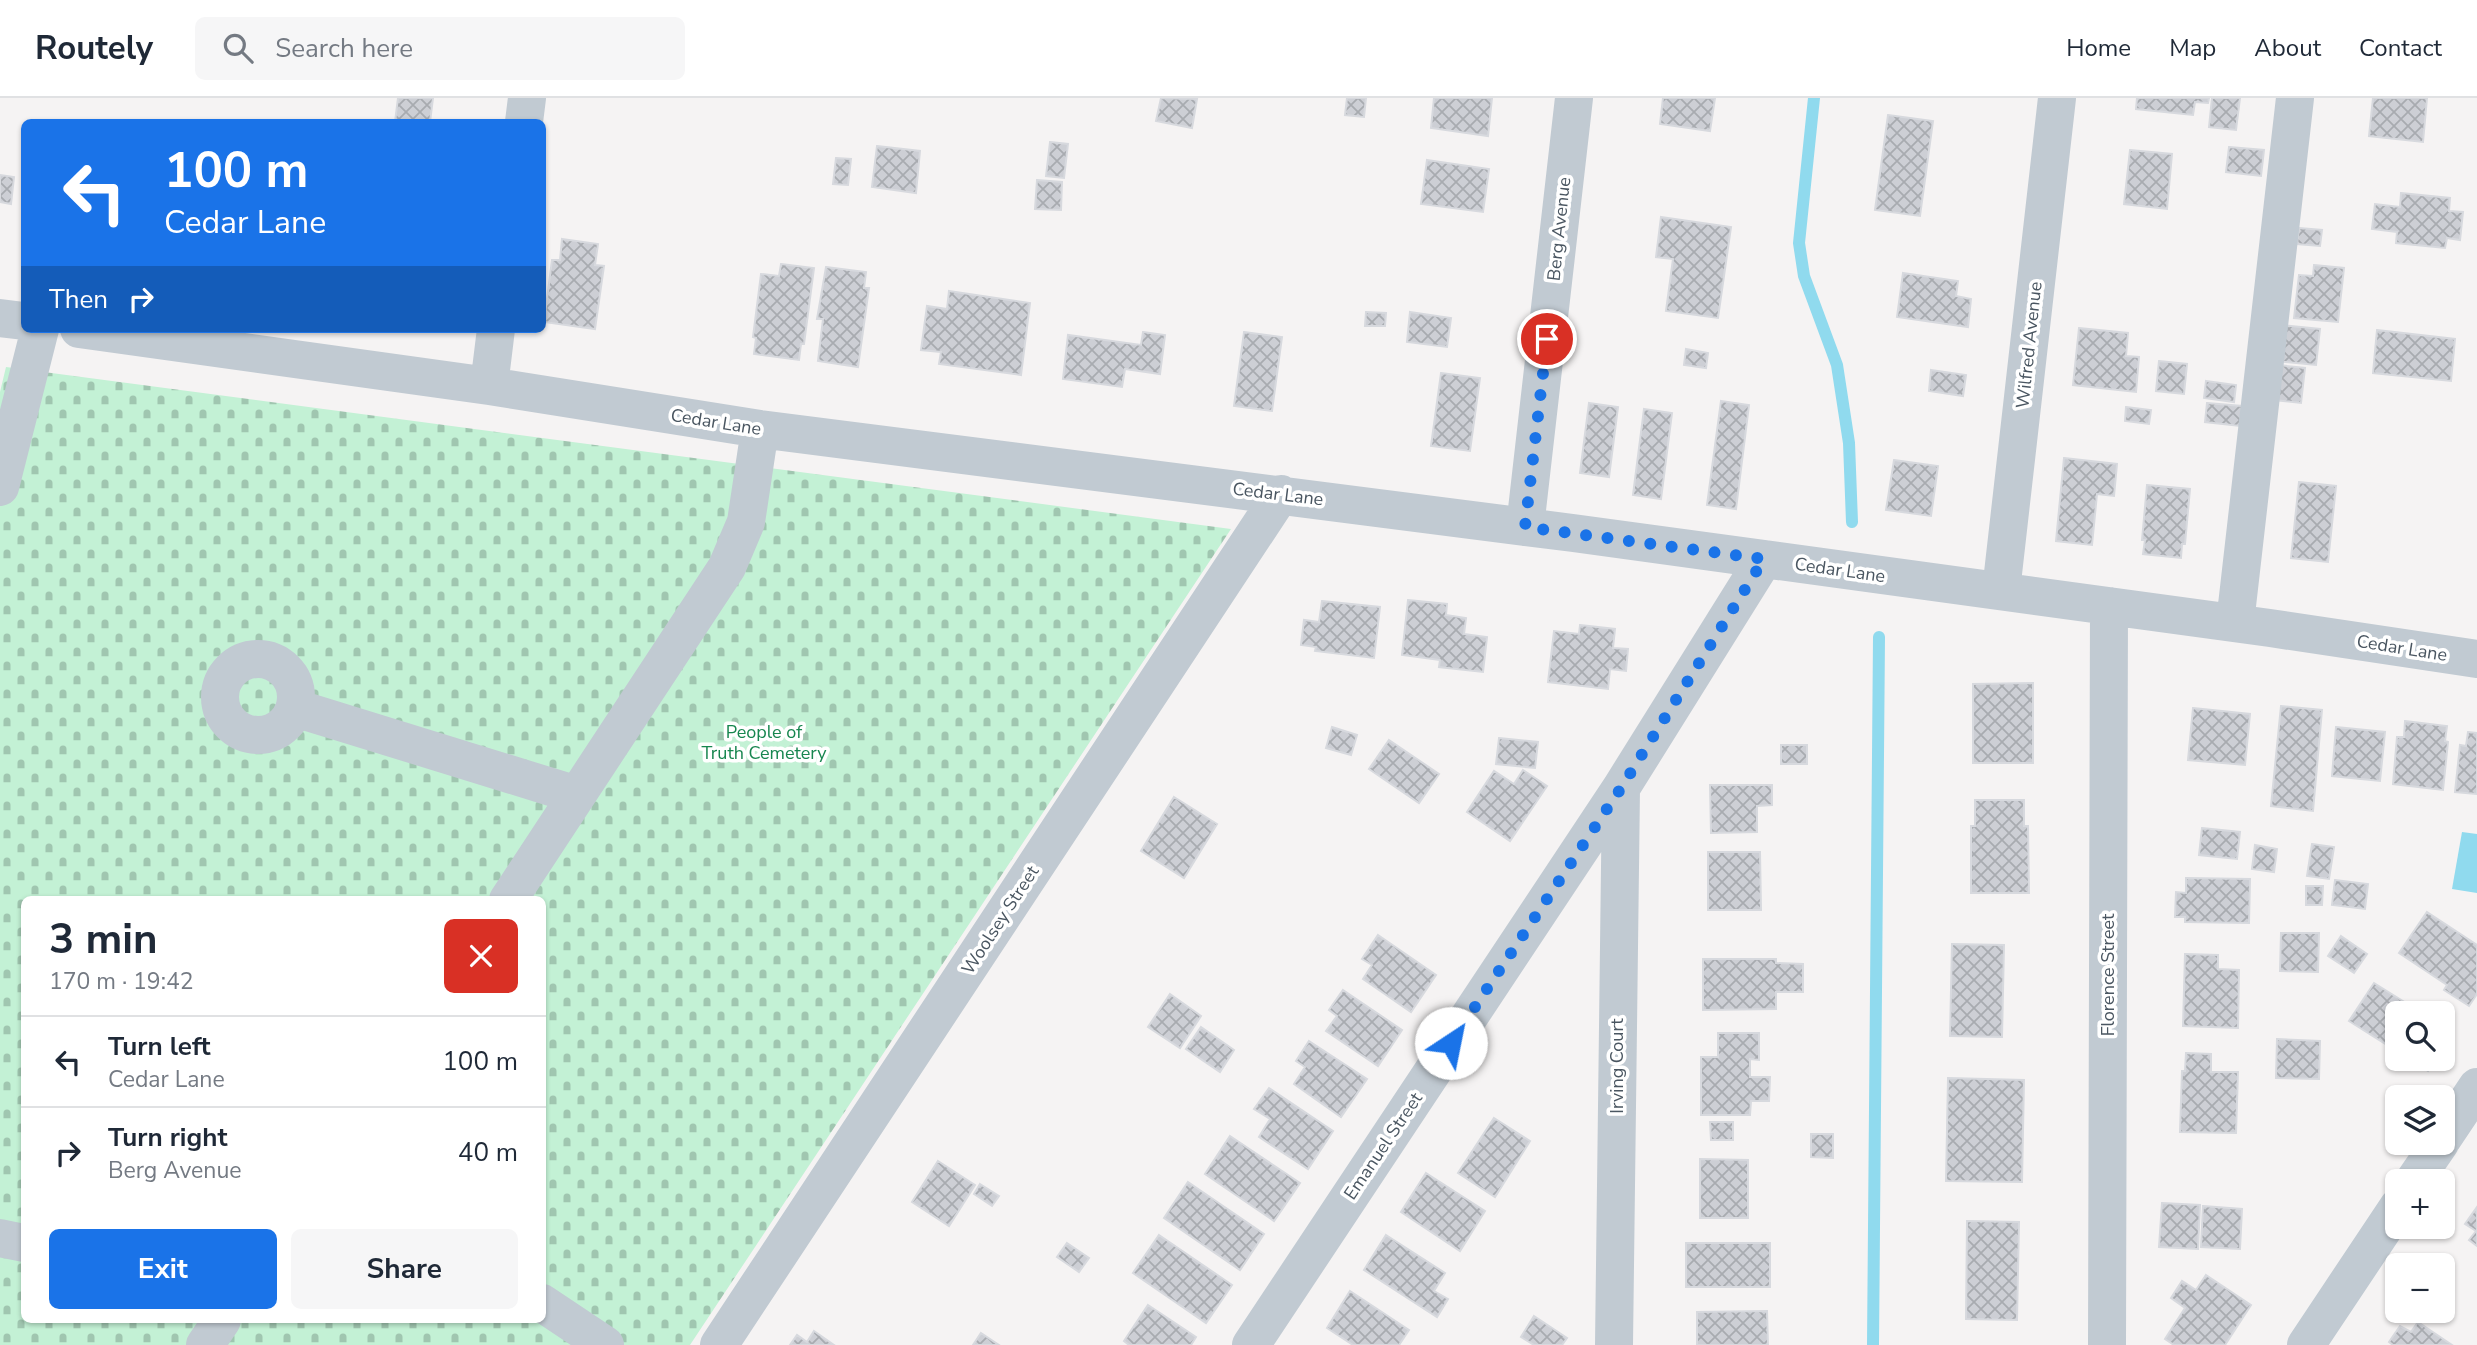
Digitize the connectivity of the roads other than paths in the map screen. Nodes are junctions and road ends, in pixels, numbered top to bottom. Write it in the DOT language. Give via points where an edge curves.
graph roads {
  1 [pos="527,98"];
  2 [pos="1574,98"];
  3 [pos="2057,98"];
  4 [pos="2295,98"];
  5 [pos="524,119"];
  6 [pos="0,318"];
  7 [pos="21,321"];
  8 [pos="39,333"];
  9 [pos="108,333"];
  10 [pos="496,333"];
  11 [pos="489,386"];
  12 [pos="760,429"];
  13 [pos="0,487"];
  14 [pos="1281,494"];
  15 [pos="1525,527"];
  16 [pos="1764,559"];
  17 [pos="2001,591"];
  18 [pos="2109,606"];
  19 [pos="2235,623"];
  20 [pos="2477,659"];
  21 [pos="295,708"];
  22 [pos="1621,788"];
  23 [pos="577,795"];
  24 [pos="511,896"];
  25 [pos="2477,1087"];
  26 [pos="2455,1120"];
  27 [pos="2385,1226"];
  28 [pos="0,1238"];
  29 [pos="21,1242"];
  30 [pos="546,1306"];
  31 [pos="220,1323"];
  32 [pos="205,1345"];
  33 [pos="605,1345"];
  34 [pos="719,1345"];
  35 [pos="1251,1345"];
  36 [pos="1614,1345"];
  37 [pos="2107,1345"];
  38 [pos="2306,1345"];
  1 -- 5 [label="street"];
  2 -- 15 [label="street, Berg Avenue"];
  3 -- 17 [label="street, Wilfred Avenue"];
  4 -- 19 [label="street"];
  6 -- 7 [label="street"];
  8 -- 13 [label="street"];
  9 -- 11 [label="street, Cedar Lane"];
  10 -- 11 [label="street"];
  11 -- 12 [label="street, Cedar Lane"];
  12 -- 14 [label="street, Cedar Lane"];
  12 -- 23 [label="street" via="746,522 727,567"];
  14 -- 15 [label="street, Cedar Lane"];
  14 -- 34 [label="street, Woolsey Street"];
  15 -- 16 [label="street, Cedar Lane"];
  16 -- 17 [label="street, Cedar Lane"];
  16 -- 22 [label="street, Emanuel Street"];
  17 -- 18 [label="street, Cedar Lane"];
  18 -- 19 [label="street, Cedar Lane"];
  18 -- 37 [label="street, Florence Street"];
  19 -- 20 [label="street, Cedar Lane"];
  21 -- 23 [label="street"];
  22 -- 35 [label="street, Emanuel Street"];
  22 -- 36 [label="street, Irving Court"];
  23 -- 24 [label="street"];
  25 -- 26 [label="street"];
  27 -- 38 [label="street"];
  28 -- 29 [label="street"];
  30 -- 33 [label="street"];
  31 -- 32 [label="street"];
}
